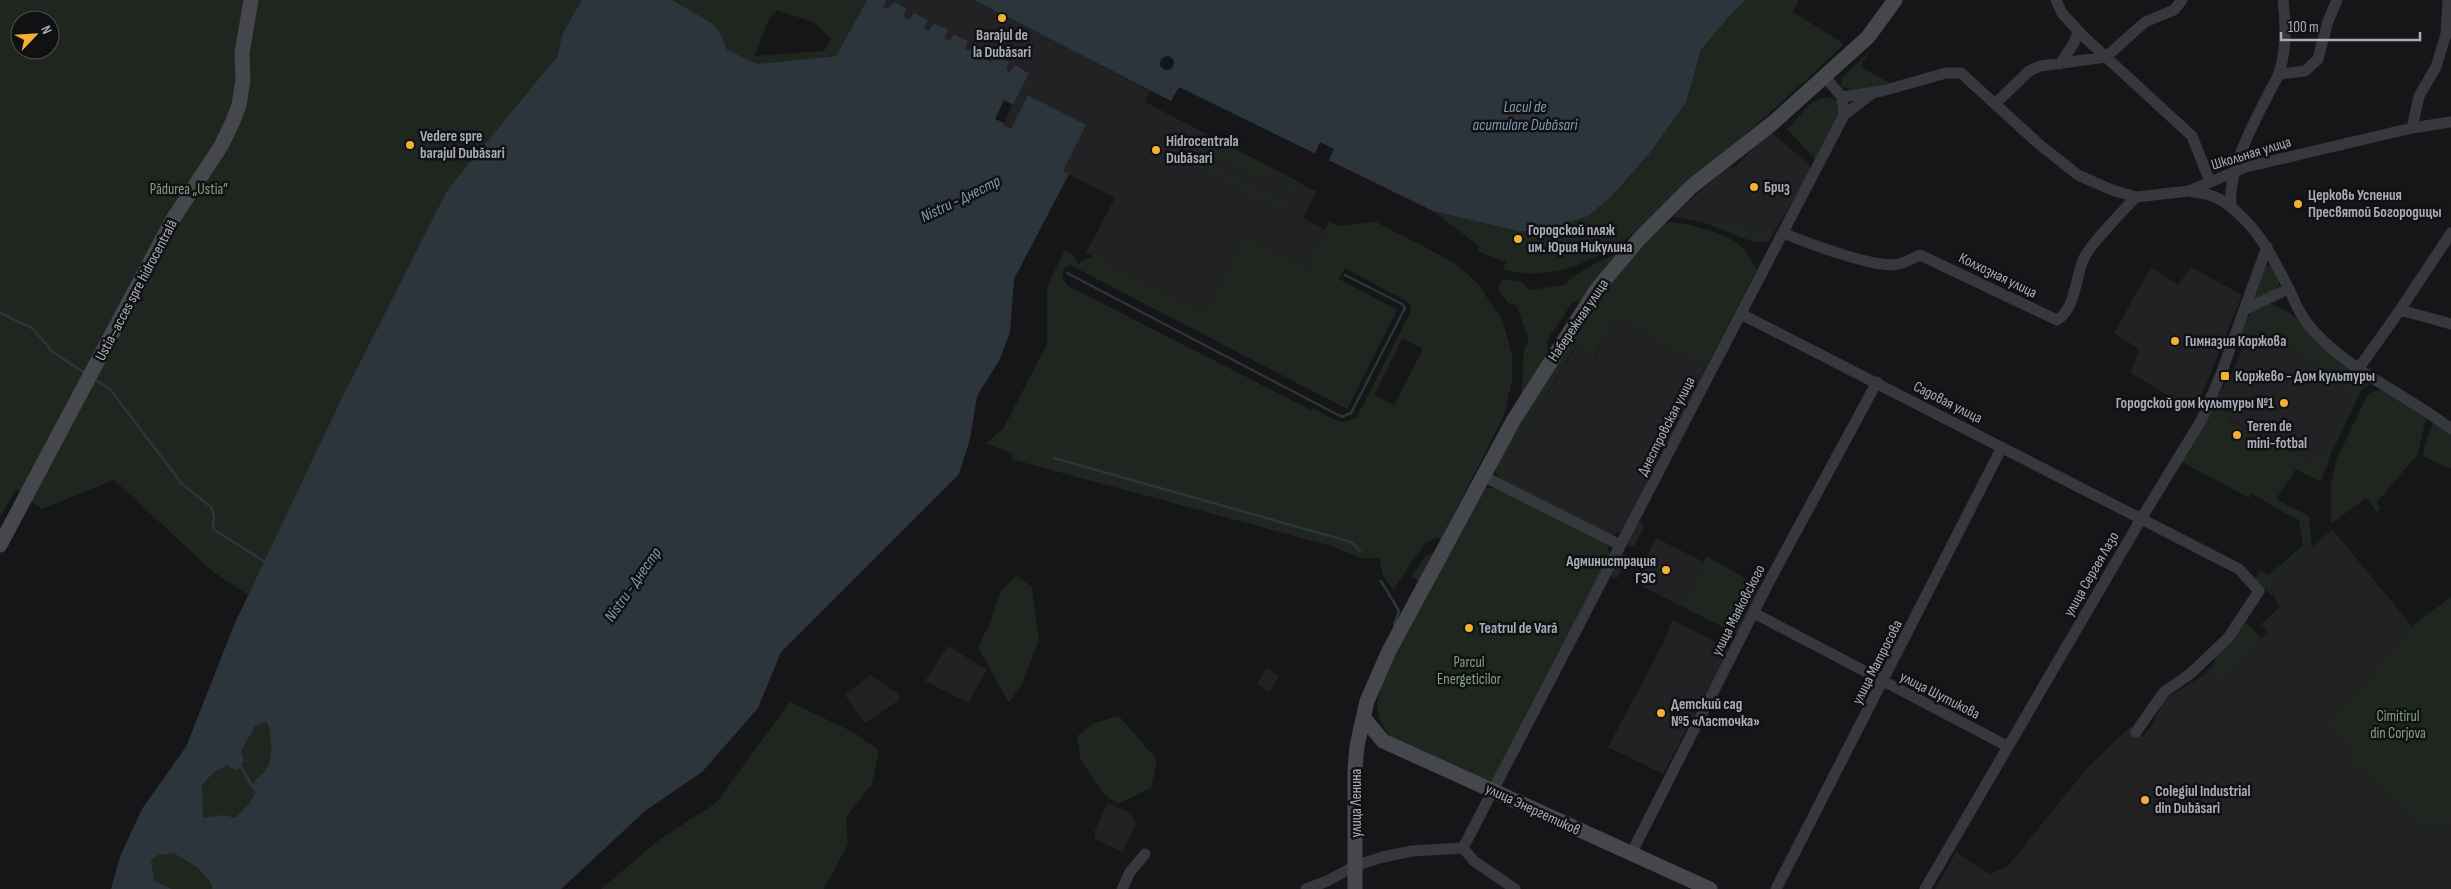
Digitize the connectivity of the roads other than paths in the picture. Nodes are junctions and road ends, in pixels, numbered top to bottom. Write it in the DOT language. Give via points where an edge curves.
graph roads {
  1 [pos="251,0"];
  2 [pos="1895,0"];
  3 [pos="2056,0"];
  4 [pos="2182,0"];
  5 [pos="2283,0"];
  6 [pos="2337,0"];
  7 [pos="2448,0"];
  8 [pos="2078,30"];
  9 [pos="2106,57"];
  10 [pos="2060,64"];
  11 [pos="2279,74"];
  12 [pos="1824,76"];
  13 [pos="1875,92"];
  14 [pos="1842,96"];
  15 [pos="1996,103"];
  16 [pos="1844,115"];
  17 [pos="2451,122"];
  18 [pos="2412,128"];
  19 [pos="2235,172"];
  20 [pos="2210,182"];
  21 [pos="2189,191"];
  22 [pos="2136,197"];
  23 [pos="2231,205"];
  24 [pos="1783,233"];
  25 [pos="2451,233"];
  26 [pos="2267,247"];
  27 [pos="2288,289"];
  28 [pos="2244,310"];
  29 [pos="2400,310"];
  30 [pos="1741,314"];
  31 [pos="2451,324"];
  32 [pos="2359,368"];
  33 [pos="1877,382"];
  34 [pos="2451,428"];
  35 [pos="2002,447"];
  36 [pos="1483,476"];
  37 [pos="2141,519"];
  38 [pos="0,545"];
  39 [pos="1620,546"];
  40 [pos="1754,613"];
  41 [pos="1883,682"];
  42 [pos="1364,718"];
  43 [pos="2136,732"];
  44 [pos="2007,746"];
  45 [pos="1493,791"];
  46 [pos="1462,848"];
  47 [pos="1145,854"];
  48 [pos="1631,854"];
  49 [pos="1357,865"];
  50 [pos="1122,889"];
  51 [pos="1306,889"];
  52 [pos="1355,889"];
  53 [pos="1515,889"];
  54 [pos="1710,889"];
  55 [pos="1776,889"];
  56 [pos="1925,889"];
  1 -- 38 [label="street, Ustia–acces spre hidrocentrală" via="242,53 239,106 233,121 221,146 173,219"];
  2 -- 12 [label="street, Набережная улица" via="1868,37"];
  3 -- 8 [label="street, Школьная улица" via="2062,14"];
  4 -- 9 [label="street" via="2174,10 2145,22"];
  5 -- 11 [label="street" via="2284,51"];
  6 -- 11 [label="street" via="2318,59 2305,71"];
  7 -- 18 [label="street" via="2446,34 2436,67 2419,96"];
  8 -- 9 [label="street, Школьная улица"];
  8 -- 10 [label="street" via="2074,43"];
  9 -- 10 [label="street"];
  9 -- 20 [label="street, Школьная улица" via="2192,136"];
  10 -- 15 [label="street" via="2029,70"];
  11 -- 19 [label="street"];
  12 -- 14 [label="street"];
  12 -- 36 [label="street, Набережная улица" via="1774,122 1670,207 1612,270 1583,309 1518,412"];
  13 -- 14 [label="street"];
  13 -- 15 [label="street" via="1946,73 1961,73"];
  13 -- 16 [label="street"];
  14 -- 16 [label="street"];
  15 -- 22 [label="street" via="2040,145 2078,175"];
  16 -- 24 [label="street, Днестровская улица"];
  17 -- 18 [label="street, Школьная улица"];
  18 -- 19 [label="street, Школьная улица"];
  19 -- 20 [label="street, Школьная улица"];
  19 -- 23 [label="street"];
  20 -- 21 [label="street"];
  21 -- 22 [label="street"];
  21 -- 23 [label="street" via="2216,195"];
  22 -- 24 [label="street, Колхозная улица" via="2084,257 2070,303 2057,320 1920,255 1897,265 1883,264 1828,250"];
  23 -- 26 [label="street" via="2255,229"];
  24 -- 30 [label="street, Днестровская улица"];
  25 -- 29 [label="street"];
  26 -- 27 [label="street"];
  26 -- 28 [label="street, улица Сергея Лазо"];
  27 -- 28 [label="street"];
  27 -- 32 [label="street" via="2306,322 2325,343"];
  28 -- 37 [label="street, улица Сергея Лазо" via="2202,418"];
  29 -- 31 [label="street"];
  29 -- 32 [label="street"];
  30 -- 33 [label="street, Садовая улица"];
  30 -- 39 [label="street, Днестровская улица"];
  32 -- 34 [label="street"];
  33 -- 35 [label="street, Садовая улица"];
  33 -- 40 [label="street, улица Маяковского"];
  35 -- 37 [label="street, Садовая улица"];
  35 -- 41 [label="street, улица Матросова"];
  36 -- 39 [label="street"];
  36 -- 42 [label="street, Набережная улица" via="1389,651 1374,682"];
  37 -- 43 [label="street, Садовая улица" via="2239,570 2259,591 2228,638 2190,674 2164,692"];
  37 -- 44 [label="street, улица Сергея Лазо"];
  39 -- 45 [label="street, Днестровская улица"];
  40 -- 41 [label="street, улица Шутикова"];
  40 -- 48 [label="street, улица Маяковского"];
  41 -- 44 [label="street, улица Шутикова"];
  41 -- 55 [label="street, улица Матросова"];
  42 -- 45 [label="street, улица Энергетиков" via="1383,741"];
  42 -- 49 [label="street, улица Ленина" via="1355,769"];
  44 -- 56 [label="street, улица Сергея Лазо"];
  45 -- 46 [label="street, Днестровская улица"];
  45 -- 48 [label="street, улица Энергетиков"];
  46 -- 49 [label="street" via="1412,851"];
  46 -- 53 [label="street" via="1474,861"];
  47 -- 50 [label="street" via="1130,872"];
  48 -- 54 [label="street, улица Энергетиков"];
  49 -- 51 [label="street"];
  49 -- 52 [label="street, улица Ленина"];
}
